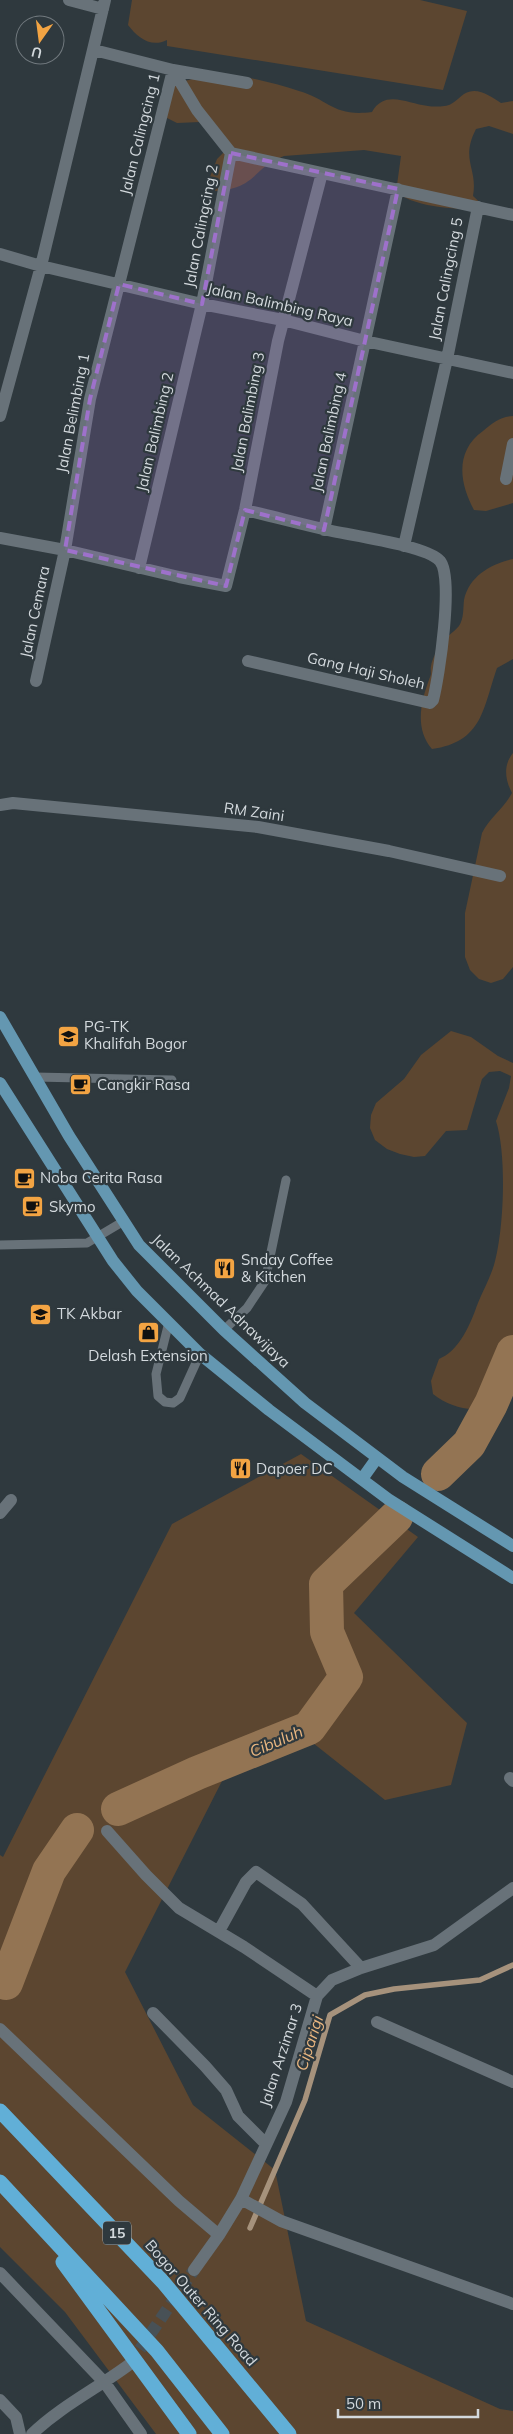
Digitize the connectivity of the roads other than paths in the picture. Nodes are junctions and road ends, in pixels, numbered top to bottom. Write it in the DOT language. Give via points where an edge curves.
graph roads {
  1 [pos="70,0"];
  2 [pos="104,4"];
  3 [pos="94,50"];
  4 [pos="173,70"];
  5 [pos="246,83"];
  6 [pos="231,153"];
  7 [pos="322,173"];
  8 [pos="398,189"];
  9 [pos="478,207"];
  10 [pos="513,214"];
  11 [pos="0,254"];
  12 [pos="41,266"];
  13 [pos="119,284"];
  14 [pos="202,304"];
  15 [pos="283,320"];
  16 [pos="365,341"];
  17 [pos="447,358"];
  18 [pos="513,373"];
  19 [pos="0,416"];
  20 [pos="513,444"];
  21 [pos="506,479"];
  22 [pos="245,510"];
  23 [pos="324,530"];
  24 [pos="0,538"];
  25 [pos="404,546"];
  26 [pos="65,550"];
  27 [pos="139,568"];
  28 [pos="248,661"];
  29 [pos="36,681"];
  30 [pos="0,805"];
  31 [pos="500,876"];
  32 [pos="0,1017"];
  33 [pos="35,1077"];
  34 [pos="172,1080"];
  35 [pos="0,1083"];
  36 [pos="286,1180"];
  37 [pos="124,1221"];
  38 [pos="97,1237"];
  39 [pos="0,1245"];
  40 [pos="169,1322"];
  41 [pos="224,1330"];
  42 [pos="200,1354"];
  43 [pos="377,1458"];
  44 [pos="362,1479"];
  45 [pos="11,1500"];
  46 [pos="0,1513"];
  47 [pos="513,1546"];
  48 [pos="513,1578"];
  49 [pos="107,1831"];
  50 [pos="513,1888"];
  51 [pos="219,1931"];
  52 [pos="361,1968"];
  53 [pos="317,1996"];
  54 [pos="153,2013"];
  55 [pos="377,2022"];
  56 [pos="0,2029"];
  57 [pos="513,2082"];
  58 [pos="0,2111"];
  59 [pos="266,2144"];
  60 [pos="0,2182"];
  61 [pos="18,2200"];
  62 [pos="245,2202"];
  63 [pos="220,2235"];
  64 [pos="194,2270"];
  65 [pos="0,2273"];
  66 [pos="513,2304"];
  67 [pos="130,2364"];
  68 [pos="105,2383"];
  69 [pos="0,2400"];
  70 [pos="20,2434"];
  71 [pos="32,2434"];
  72 [pos="141,2434"];
  73 [pos="189,2434"];
  74 [pos="222,2434"];
  75 [pos="289,2434"];
  1 -- 2 [label="street"];
  2 -- 3 [label="street"];
  3 -- 4 [label="street, Jalan Calingcing 1"];
  3 -- 12 [label="street"];
  4 -- 5 [label="street"];
  4 -- 6 [label="street" via="197,110"];
  4 -- 13 [label="street, Jalan Calingcing 1"];
  6 -- 7 [label="street"];
  6 -- 14 [label="street, Jalan Calingcing 2"];
  7 -- 8 [label="street"];
  7 -- 15 [label="street, Jalan Balimbing 3"];
  8 -- 9 [label="street"];
  8 -- 16 [label="street, Jalan Balimbing 4"];
  9 -- 10 [label="street"];
  9 -- 17 [label="street, Jalan Calingcing 5"];
  11 -- 12 [label="street, Jalan Balimbing Raya"];
  12 -- 13 [label="street, Jalan Balimbing Raya"];
  12 -- 19 [label="street"];
  13 -- 14 [label="street, Jalan Balimbing Raya"];
  13 -- 26 [label="street, Jalan Belimbing 1" via="90,399"];
  14 -- 15 [label="street, Jalan Balimbing Raya"];
  14 -- 27 [label="street, Jalan Balimbing 2"];
  15 -- 16 [label="street, Jalan Balimbing Raya"];
  15 -- 22 [label="street, Jalan Balimbing 3"];
  16 -- 17 [label="street, Jalan Balimbing Raya"];
  16 -- 23 [label="street, Jalan Balimbing 4"];
  17 -- 18 [label="street, Jalan Balimbing Raya"];
  17 -- 25 [label="street, Jalan Calingcing 5"];
  20 -- 21 [label="street"];
  22 -- 23 [label="street, Gang Haji Sholeh"];
  22 -- 27 [label="street, Jalan Balimbing 3" via="226,586"];
  23 -- 25 [label="street, Gang Haji Sholeh"];
  24 -- 26 [label="street"];
  25 -- 28 [label="street, Gang Haji Sholeh" via="440,560 444,570 445,619 433,700 422,701"];
  26 -- 27 [label="street"];
  26 -- 29 [label="street, Jalan Cemara"];
  30 -- 31 [label="street, RM Zaini" via="13,802 258,827"];
  32 -- 33 [label="main road, Jalan Achmad Adnawijaya"];
  33 -- 34 [label="lane"];
  33 -- 37 [label="main road, Jalan Achmad Adnawijaya"];
  35 -- 38 [label="main road"];
  36 -- 41 [label="lane" via="265,1281 247,1308"];
  37 -- 38 [label="lane"];
  37 -- 41 [label="main road, Jalan Achmad Adnawijaya" via="139,1245"];
  38 -- 39 [label="lane" via="87,1243"];
  38 -- 40 [label="main road" via="137,1291"];
  40 -- 42 [label="main road"];
  40 -- 42 [label="lane" via="156,1374 158,1396 165,1402 174,1403 180,1398"];
  41 -- 43 [label="main road, Jalan Achmad Adnawijaya" via="305,1403"];
  42 -- 44 [label="main road"];
  43 -- 44 [label="main road"];
  43 -- 47 [label="main road, Jalan Achmad Adnawijaya"];
  44 -- 48 [label="main road" via="458,1545"];
  45 -- 46 [label="street"];
  49 -- 51 [label="street" via="179,1908"];
  50 -- 52 [label="street, Jalan Arzimar 3" via="434,1945"];
  51 -- 52 [label="street" via="246,1882 256,1872 302,1904"];
  51 -- 53 [label="street"];
  52 -- 53 [label="street, Jalan Arzimar 3" via="332,1980"];
  53 -- 59 [label="street, Jalan Arzimar 3" via="286,2102"];
  54 -- 59 [label="street" via="226,2090 238,2116"];
  55 -- 57 [label="street"];
  56 -- 63 [label="street" via="179,2201"];
  58 -- 75 [label="highway, Bogor Outer Ring Road / 15" via="163,2282"];
  59 -- 62 [label="street, Jalan Arzimar 3"];
  60 -- 61 [label="highway"];
  61 -- 73 [label="highway"];
  61 -- 74 [label="highway" via="157,2351"];
  62 -- 63 [label="street, Jalan Arzimar 3"];
  62 -- 66 [label="street" via="281,2221"];
  63 -- 64 [label="street, Jalan Arzimar 3"];
  65 -- 68 [label="street"];
  67 -- 68 [label="street"];
  68 -- 71 [label="street" via="56,2414"];
  68 -- 72 [label="street"];
  69 -- 70 [label="street" via="16,2417"];
}
